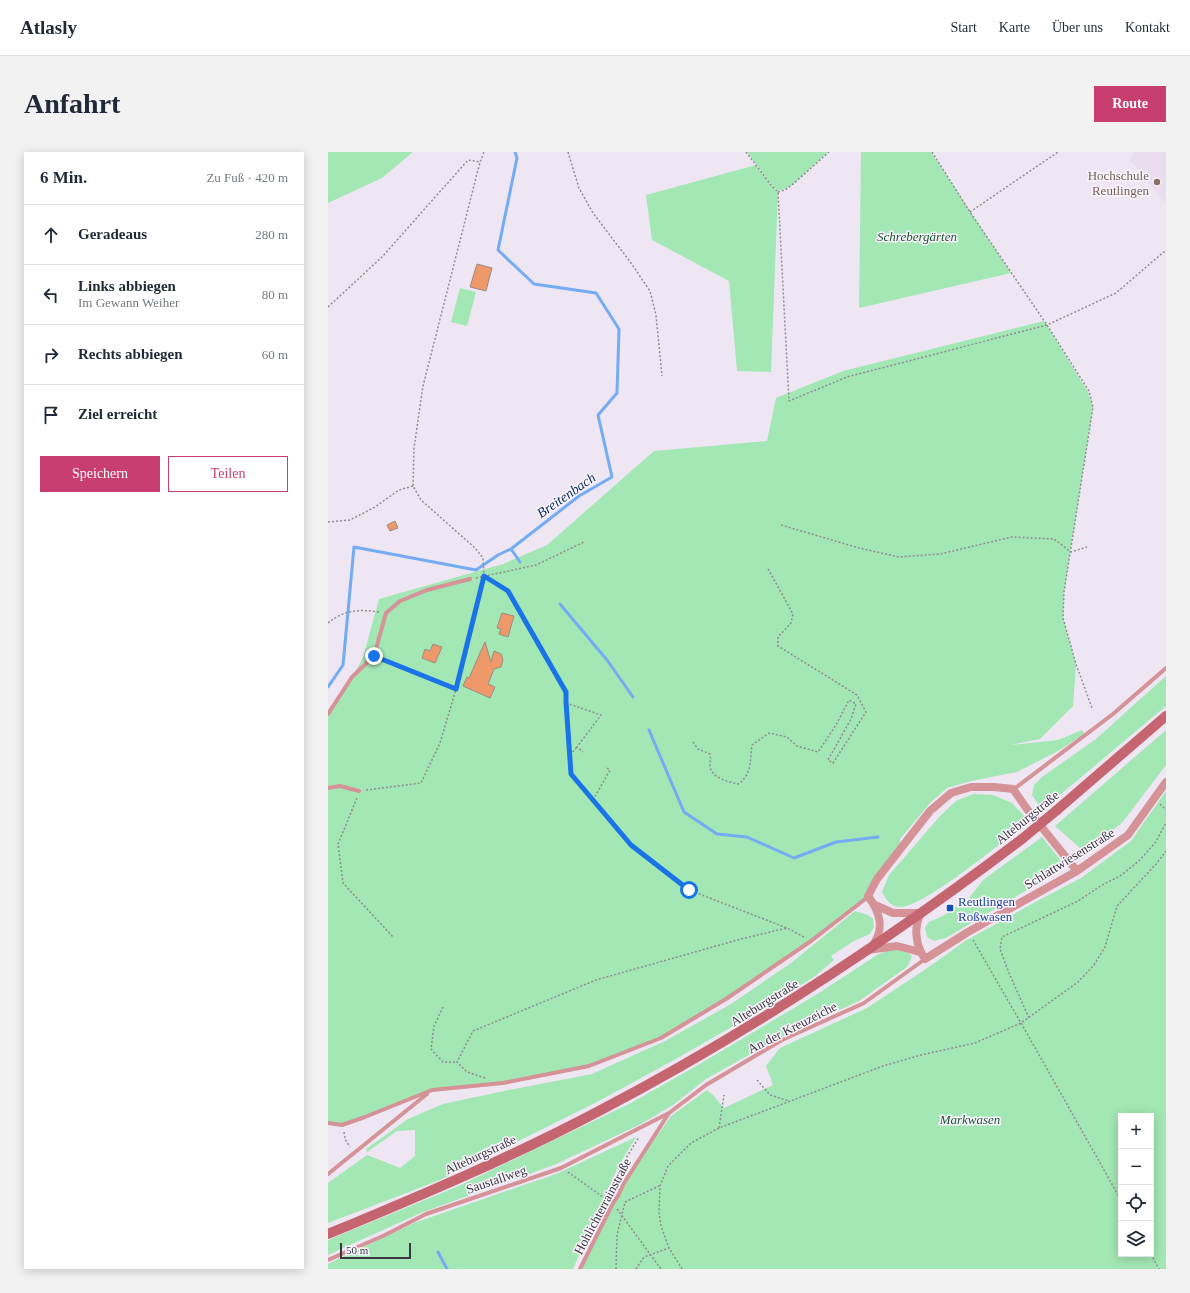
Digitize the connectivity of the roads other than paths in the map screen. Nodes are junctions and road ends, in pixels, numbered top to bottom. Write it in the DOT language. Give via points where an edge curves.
graph roads {
  1 [pos="470,579"];
  2 [pos="1166,668"];
  3 [pos="328,714"];
  4 [pos="1166,716"];
  5 [pos="1166,782"];
  6 [pos="328,788"];
  7 [pos="1013,790"];
  8 [pos="359,791"];
  9 [pos="1077,871"];
  10 [pos="868,896"];
  11 [pos="875,905"];
  12 [pos="921,913"];
  13 [pos="868,950"];
  14 [pos="923,955"];
  15 [pos="432,1090"];
  16 [pos="669,1113"];
  17 [pos="328,1123"];
  18 [pos="328,1174"];
  19 [pos="328,1234"];
  20 [pos="328,1260"];
  21 [pos="580,1269"];
  1 -- 3 [label="lane" via="407,598 386,613 374,656 352,677"];
  2 -- 7 [label="lane" via="1113,714"];
  4 -- 12 [label="main road, Alteburgstraße, bridge" via="1022,839"];
  5 -- 9 [label="street, Schlattwiesenstraße" via="1128,835"];
  6 -- 8 [label="lane" via="340,786"];
  7 -- 9 [label="street"];
  7 -- 10 [label="street" via="971,787 951,794 930,811 877,879"];
  9 -- 14 [label="street, Schlattwiesenstraße"];
  10 -- 11 [label="street"];
  10 -- 15 [label="lane" via="811,941 726,999 661,1038 589,1066 503,1083"];
  11 -- 12 [label="street" via="893,913"];
  11 -- 13 [label="street" via="881,929"];
  12 -- 13 [label="main road, Alteburgstraße"];
  12 -- 14 [label="street" via="916,930"];
  13 -- 14 [label="street" via="898,946"];
  13 -- 19 [label="main road, Alteburgstraße" via="748,1027 600,1110 478,1169"];
  14 -- 16 [label="lane, An der Kreuzeiche" via="864,1003 782,1040 706,1085"];
  15 -- 17 [label="lane" via="342,1125"];
  15 -- 18 [label="lane"];
  16 -- 20 [label="lane, Saustallweg" via="561,1168 426,1214"];
  16 -- 21 [label="lane, Hohlichterrainstraße" via="624,1183"];
}
